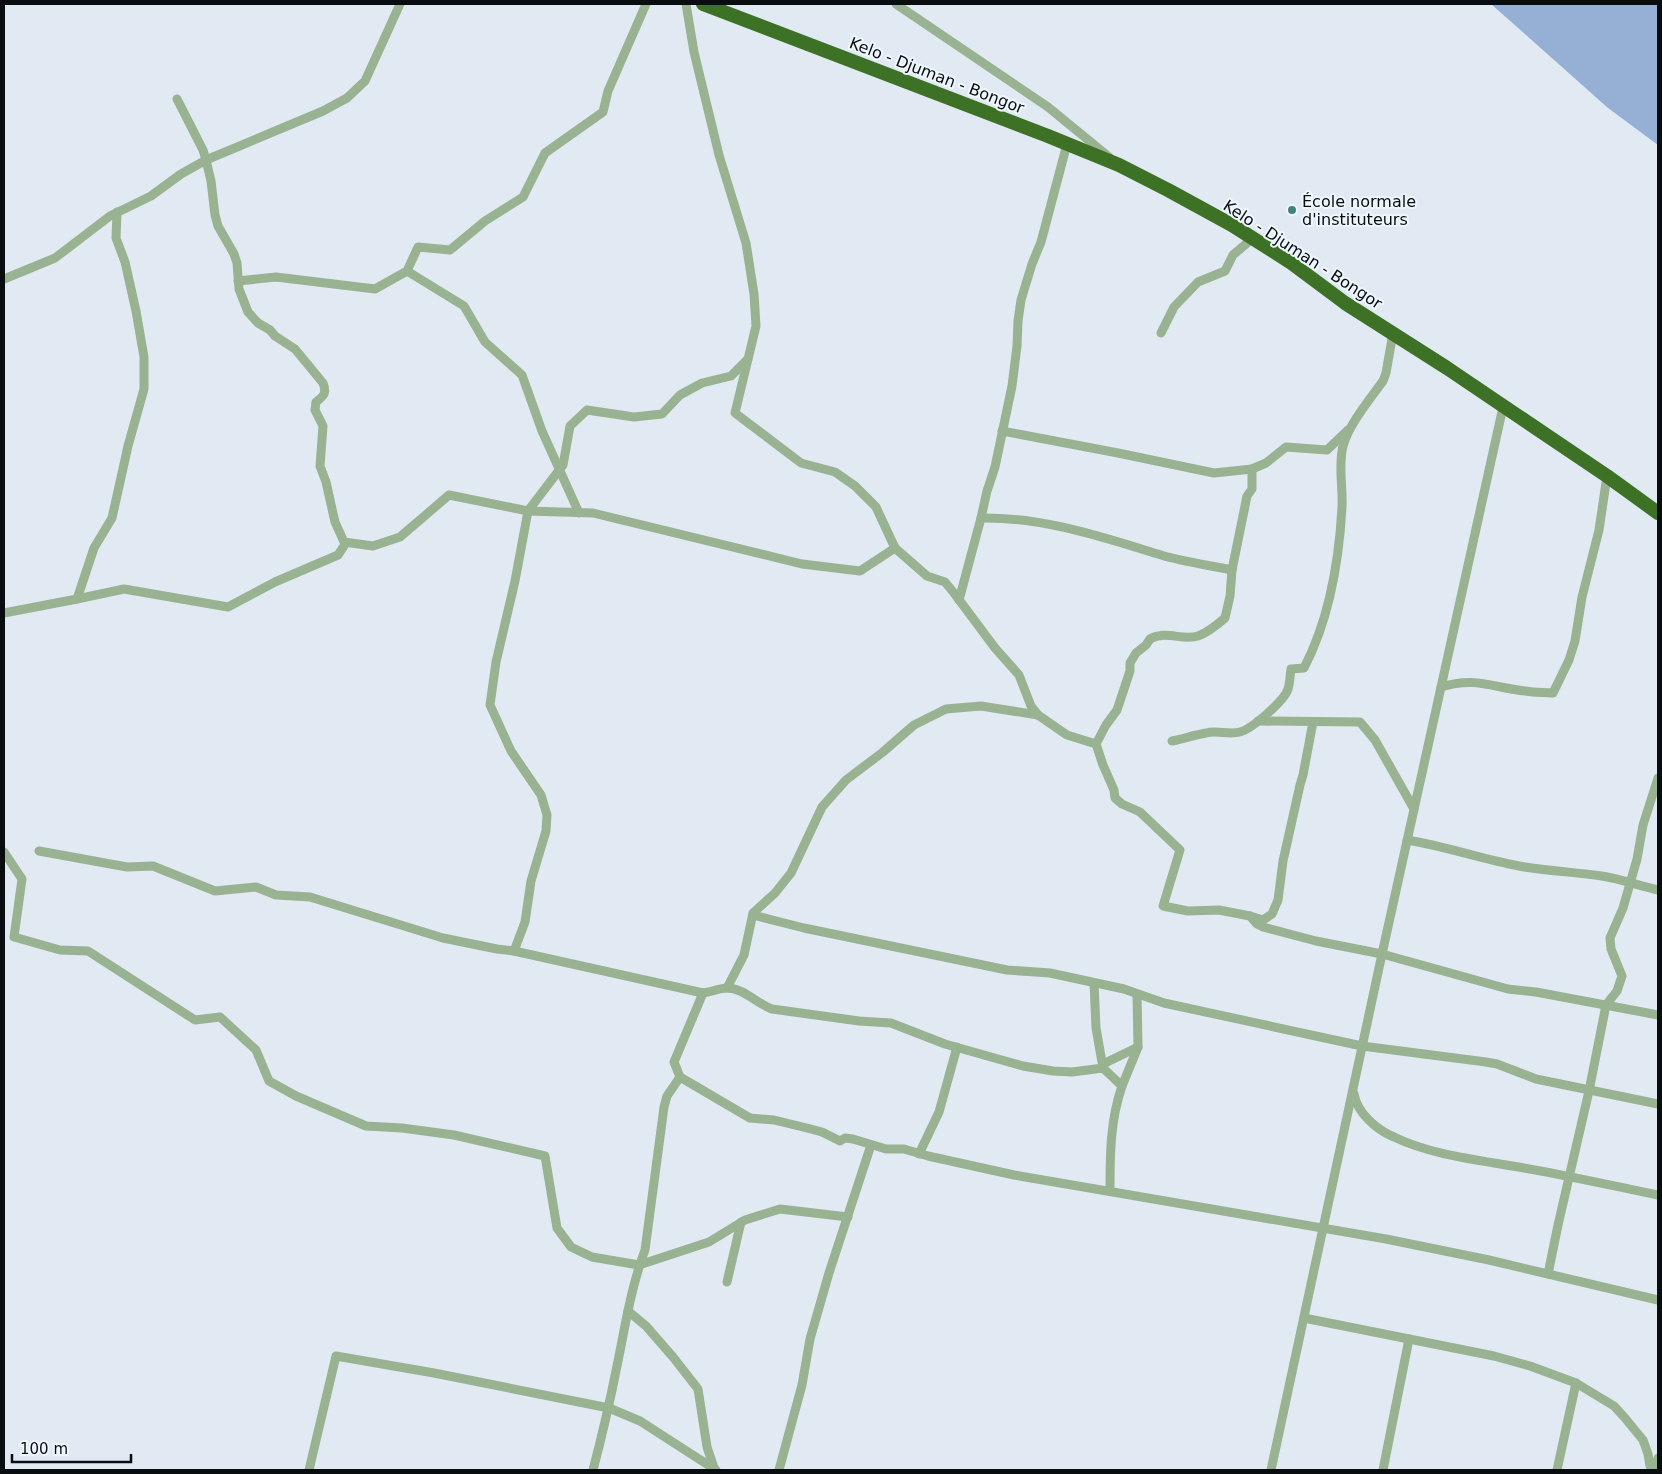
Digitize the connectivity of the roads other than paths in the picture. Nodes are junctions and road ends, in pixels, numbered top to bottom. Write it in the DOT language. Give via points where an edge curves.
graph roads {
  1 [pos="400,4"];
  2 [pos="646,4"];
  3 [pos="686,4"];
  4 [pos="703,4"];
  5 [pos="896,4"];
  6 [pos="178,99"];
  7 [pos="1067,144"];
  8 [pos="206,160"];
  9 [pos="1119,165"];
  10 [pos="117,212"];
  11 [pos="1253,238"];
  12 [pos="407,271"];
  13 [pos="4,279"];
  14 [pos="238,281"];
  15 [pos="1161,333"];
  16 [pos="1393,333"];
  17 [pos="748,359"];
  18 [pos="1503,407"];
  19 [pos="1352,426"];
  20 [pos="1002,431"];
  21 [pos="1252,469"];
  22 [pos="559,471"];
  23 [pos="1607,476"];
  24 [pos="528,511"];
  25 [pos="579,513"];
  26 [pos="1658,513"];
  27 [pos="981,518"];
  28 [pos="344,546"];
  29 [pos="895,548"];
  30 [pos="1232,570"];
  31 [pos="78,599"];
  32 [pos="959,600"];
  33 [pos="4,613"];
  34 [pos="1441,687"];
  35 [pos="1038,715"];
  36 [pos="1258,721"];
  37 [pos="1313,722"];
  38 [pos="1172,741"];
  39 [pos="1096,744"];
  40 [pos="1658,778"];
  41 [pos="1655,801"];
  42 [pos="1414,809"];
  43 [pos="1407,840"];
  44 [pos="38,851"];
  45 [pos="4,852"];
  46 [pos="1630,883"];
  47 [pos="1658,890"];
  48 [pos="753,915"];
  49 [pos="1250,916"];
  50 [pos="514,951"];
  51 [pos="1382,954"];
  52 [pos="1094,983"];
  53 [pos="727,988"];
  54 [pos="703,993"];
  55 [pos="1137,994"];
  56 [pos="1606,1005"];
  57 [pos="1658,1015"];
  58 [pos="1362,1046"];
  59 [pos="957,1047"];
  60 [pos="1138,1048"];
  61 [pos="1103,1066"];
  62 [pos="680,1077"];
  63 [pos="1122,1086"];
  64 [pos="1353,1088"];
  65 [pos="1589,1091"];
  66 [pos="1658,1104"];
  67 [pos="871,1145"];
  68 [pos="919,1154"];
  69 [pos="1569,1177"];
  70 [pos="1110,1191"];
  71 [pos="1658,1195"];
  72 [pos="848,1217"];
  73 [pos="741,1222"];
  74 [pos="1324,1228"];
  75 [pos="639,1264"];
  76 [pos="1548,1274"];
  77 [pos="726,1282"];
  78 [pos="1658,1300"];
  79 [pos="628,1311"];
  80 [pos="1304,1318"];
  81 [pos="1409,1340"];
  82 [pos="1576,1383"];
  83 [pos="609,1408"];
  84 [pos="1658,1458"];
  85 [pos="715,1469"];
  86 [pos="309,1470"];
  87 [pos="593,1470"];
  88 [pos="779,1470"];
  89 [pos="1271,1470"];
  90 [pos="1383,1470"];
  91 [pos="1557,1470"];
  92 [pos="1654,1470"];
  1 -- 8 [label="street" via="365,81 347,98"];
  2 -- 12 [label="street" via="608,91 604,112 544,153 523,197 485,221 450,250 418,247"];
  3 -- 17 [label="street" via="719,155 746,244 756,326"];
  4 -- 7 [label="highway, Kelo - Djuman - Bongor"];
  5 -- 9 [label="street" via="1048,106"];
  6 -- 8 [label="street"];
  7 -- 9 [label="highway, Kelo - Djuman - Bongor"];
  7 -- 20 [label="street" via="1041,242 1021,300 1012,386"];
  8 -- 10 [label="street" via="151,196"];
  8 -- 14 [label="street" via="215,215 234,254"];
  9 -- 11 [label="highway, Kelo - Djuman - Bongor"];
  10 -- 13 [label="street" via="55,258"];
  10 -- 31 [label="street" via="116,238 136,311 144,357 144,389 112,518 94,548"];
  11 -- 15 [label="street" via="1233,255 1225,271 1198,282 1174,307"];
  11 -- 16 [label="highway, Kelo - Djuman - Bongor"];
  12 -- 14 [label="street" via="375,289 276,277"];
  12 -- 22 [label="street" via="464,306 485,342 522,375"];
  14 -- 24 [label="street" via="248,312 295,349 324,383 324,395 316,402 323,426 320,466 335,522 344,542 373,546 400,537 449,495"];
  16 -- 18 [label="highway, Kelo - Djuman - Bongor"];
  16 -- 19 [label="street" via="1383,381"];
  17 -- 22 [label="street" via="732,376 702,384 680,395 662,414 634,417 588,410 570,426"];
  17 -- 29 [label="street" via="735,413 801,463 835,472 855,486 876,507"];
  18 -- 23 [label="highway, Kelo - Djuman - Bongor"];
  18 -- 34 [label="street"];
  19 -- 21 [label="street" via="1327,450 1286,447 1266,463"];
  19 -- 36 [label="street" via="1343,444 1338,557 1329,604 1304,668 1291,669 1284,697"];
  20 -- 21 [label="street" via="1214,473"];
  20 -- 27 [label="street"];
  21 -- 30 [label="street" via="1252,489 1247,496"];
  22 -- 24 [label="street"];
  22 -- 25 [label="street"];
  23 -- 26 [label="highway, Kelo - Djuman - Bongor"];
  23 -- 34 [label="street" via="1575,641 1553,693 1525,692 1482,682"];
  24 -- 25 [label="street"];
  24 -- 50 [label="street" via="490,705 511,751 541,795 547,815 546,830 530,881 525,922"];
  25 -- 29 [label="street" via="593,513 802,564 860,571"];
  27 -- 30 [label="street" via="1023,520 1075,530 1163,556"];
  27 -- 32 [label="street"];
  28 -- 31 [label="street" via="338,555 275,582 228,607 124,589"];
  29 -- 32 [label="street" via="927,576 945,582"];
  30 -- 39 [label="street" via="1225,618 1198,636 1154,637 1136,654 1130,663 1117,710"];
  31 -- 33 [label="street"];
  32 -- 35 [label="street" via="1019,675"];
  34 -- 42 [label="street"];
  35 -- 39 [label="street" via="1066,735"];
  35 -- 48 [label="street" via="981,706 946,709 914,725 846,780 822,807 791,873"];
  36 -- 37 [label="street"];
  36 -- 38 [label="street" via="1241,732 1207,732"];
  37 -- 42 [label="street" via="1360,722 1375,740"];
  37 -- 49 [label="street" via="1283,860 1278,900 1272,914 1263,920"];
  39 -- 49 [label="street" via="1115,798 1140,812 1180,850 1163,906"];
  40 -- 41 [label="street"];
  41 -- 46 [label="street" via="1643,825"];
  42 -- 43 [label="street"];
  43 -- 46 [label="street" via="1520,866 1604,876"];
  43 -- 51 [label="street"];
  44 -- 50 [label="street" via="127,867 153,866 215,890 256,887 276,895 310,897 442,938"];
  45 -- 75 [label="street" via="22,879 14,937 60,950 88,951 195,1020 220,1017 256,1050 269,1081 366,1126 454,1135 545,1156 556,1228 571,1247 592,1257"];
  46 -- 47 [label="street"];
  46 -- 56 [label="street" via="1610,938 1622,976"];
  48 -- 52 [label="street" via="1007,970 1050,973"];
  48 -- 53 [label="street" via="744,955"];
  49 -- 51 [label="street" via="1263,927"];
  50 -- 54 [label="street"];
  51 -- 56 [label="street" via="1508,989"];
  51 -- 58 [label="street"];
  52 -- 55 [label="street"];
  52 -- 61 [label="street" via="1096,1028"];
  53 -- 54 [label="street"];
  53 -- 59 [label="street" via="738,990 772,1009 891,1024"];
  54 -- 62 [label="street" via="674,1062"];
  55 -- 58 [label="street"];
  55 -- 60 [label="street"];
  56 -- 57 [label="street"];
  56 -- 65 [label="street"];
  58 -- 64 [label="street"];
  58 -- 65 [label="street" via="1497,1064 1536,1079"];
  59 -- 61 [label="street" via="1053,1071 1072,1072"];
  59 -- 68 [label="street" via="939,1112"];
  60 -- 61 [label="street"];
  60 -- 63 [label="street"];
  61 -- 63 [label="street"];
  62 -- 67 [label="street" via="750,1118 774,1120 822,1132 840,1141 853,1139"];
  62 -- 75 [label="street" via="667,1096 664,1107 645,1250"];
  63 -- 70 [label="street" via="1112,1127"];
  64 -- 69 [label="street" via="1355,1103 1364,1115 1392,1137 1420,1148 1464,1158"];
  64 -- 74 [label="street"];
  65 -- 66 [label="street"];
  65 -- 69 [label="street"];
  67 -- 68 [label="street"];
  67 -- 72 [label="street"];
  68 -- 70 [label="street"];
  69 -- 71 [label="street"];
  69 -- 76 [label="street"];
  70 -- 74 [label="street"];
  72 -- 73 [label="street" via="780,1209"];
  72 -- 88 [label="street" via="810,1339 802,1386"];
  73 -- 75 [label="street" via="709,1242"];
  73 -- 77 [label="street"];
  74 -- 76 [label="street"];
  74 -- 80 [label="street"];
  75 -- 79 [label="street"];
  76 -- 78 [label="street"];
  79 -- 83 [label="street"];
  79 -- 85 [label="street" via="646,1326 698,1389 707,1447"];
  80 -- 81 [label="street"];
  80 -- 89 [label="street"];
  81 -- 82 [label="street" via="1494,1356"];
  81 -- 90 [label="street"];
  82 -- 91 [label="street"];
  82 -- 92 [label="street" via="1614,1406 1625,1418 1642,1440"];
  83 -- 85 [label="street" via="640,1421"];
  83 -- 86 [label="street" via="336,1356"];
  83 -- 87 [label="street"];
  84 -- 92 [label="street"];
}
